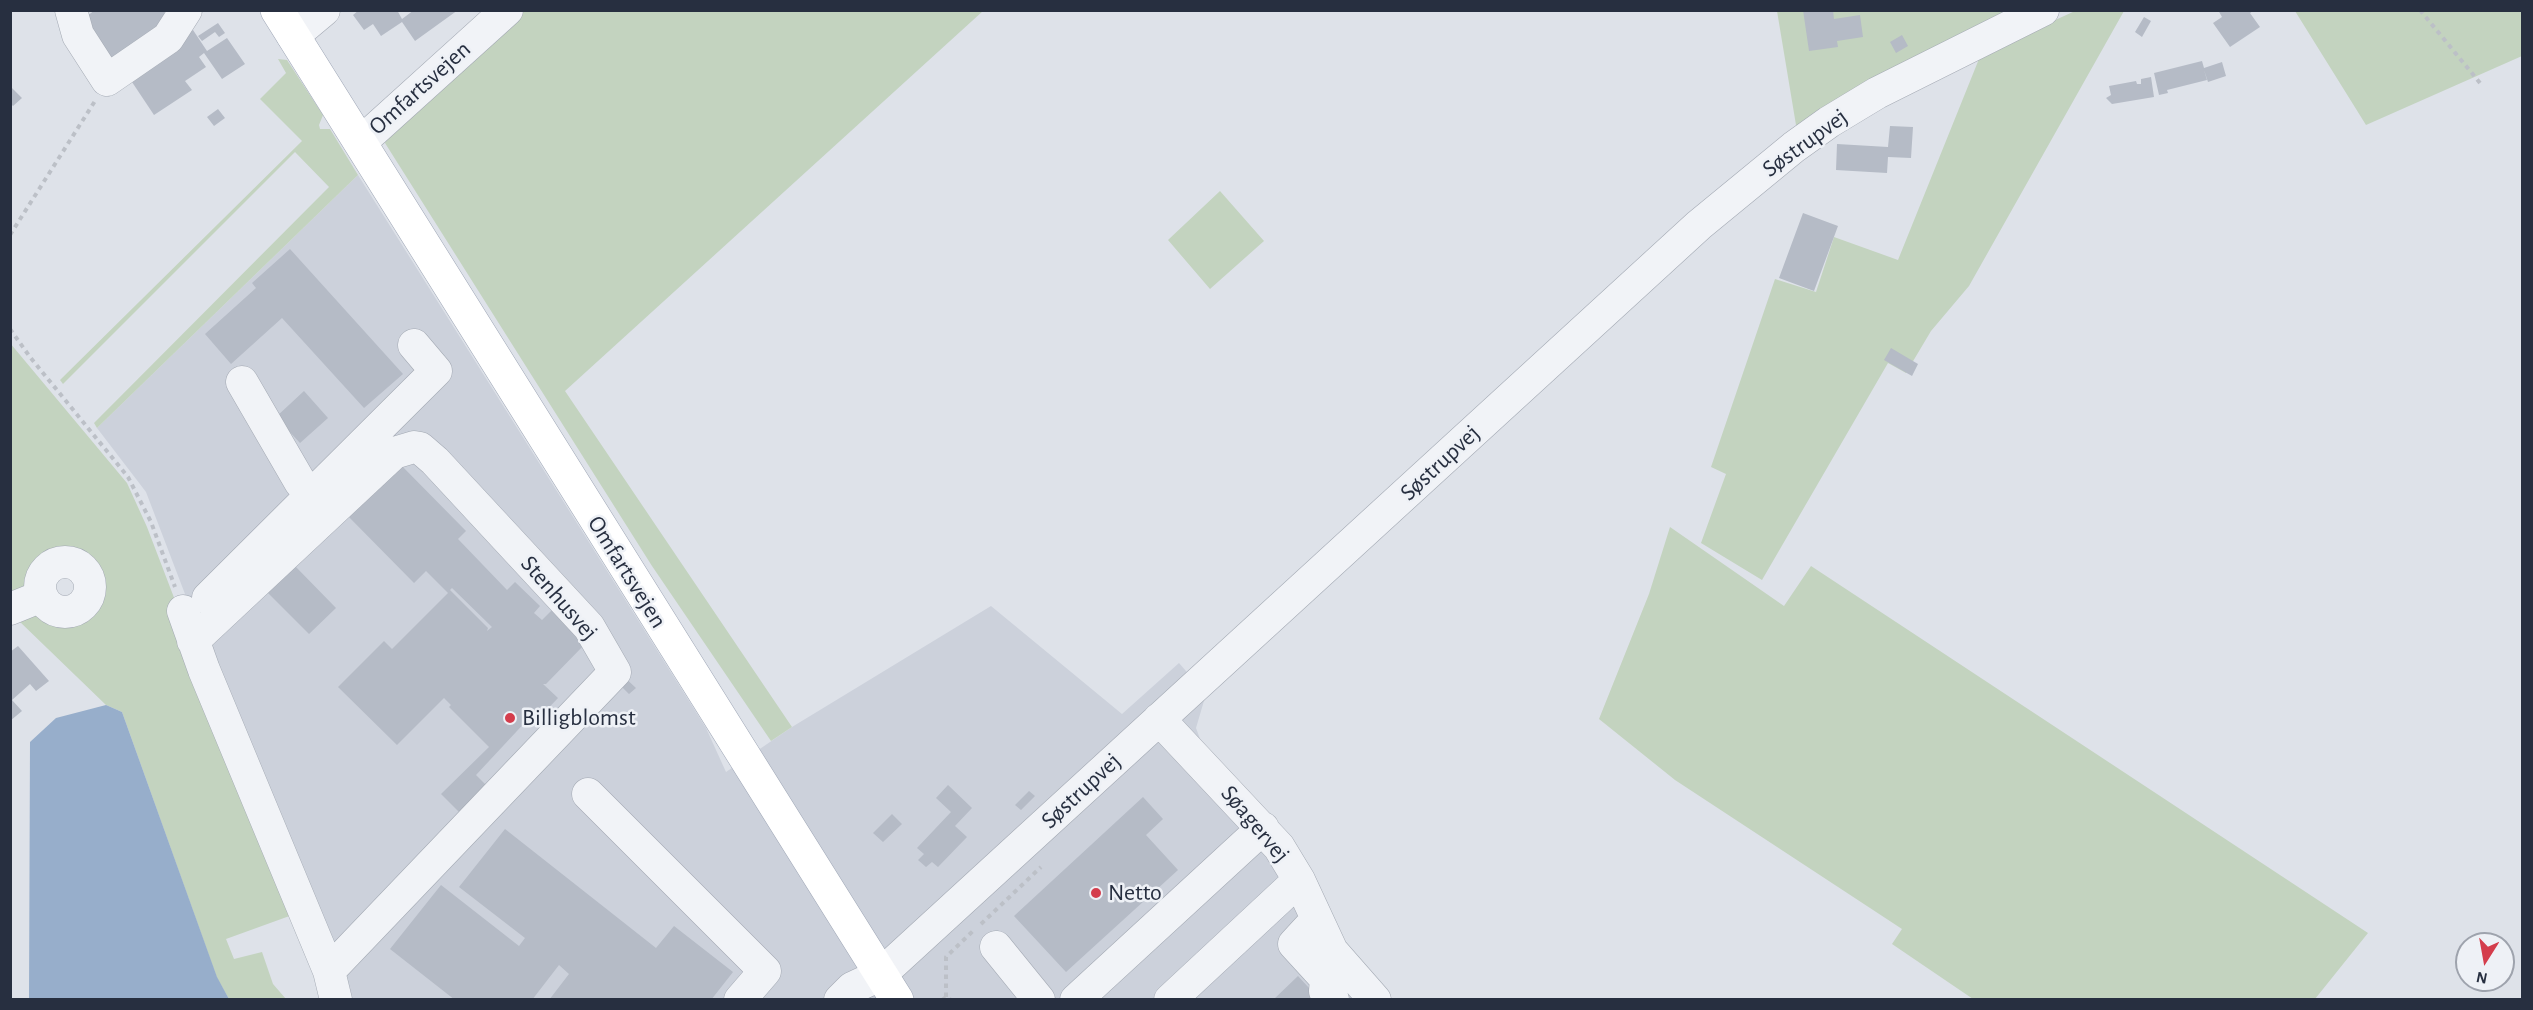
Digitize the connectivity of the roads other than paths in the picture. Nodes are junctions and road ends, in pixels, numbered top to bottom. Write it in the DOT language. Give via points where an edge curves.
graph roads {
  1 [pos="71,10"];
  2 [pos="186,10"];
  3 [pos="324,10"];
  4 [pos="507,10"];
  5 [pos="2043,10"];
  6 [pos="285,23"];
  7 [pos="361,142"];
  8 [pos="414,345"];
  9 [pos="242,382"];
  10 [pos="312,496"];
  11 [pos="42,596"];
  12 [pos="10,609"];
  13 [pos="188,624"];
  14 [pos="1159,719"];
  15 [pos="588,794"];
  16 [pos="1263,828"];
  17 [pos="1299,880"];
  18 [pos="1317,919"];
  19 [pos="996,947"];
  20 [pos="333,985"];
  21 [pos="882,991"];
  22 [pos="1189,993"];
  23 [pos="740,999"];
  24 [pos="840,999"];
  25 [pos="1039,999"];
  26 [pos="1076,999"];
  27 [pos="1333,999"];
  28 [pos="1375,999"];
  1 -- 2 [label="street" via="78,35 107,80 168,38"];
  3 -- 6 [label="street, Omfartsvejen"];
  4 -- 7 [label="street, Omfartsvejen"];
  5 -- 14 [label="street, Søstrupvej" via="1877,93 1794,147 1699,225"];
  6 -- 7 [label="main road, Omfartsvejen"];
  7 -- 21 [label="main road, Omfartsvejen"];
  8 -- 10 [label="street" via="436,371"];
  9 -- 10 [label="street"];
  10 -- 13 [label="street"];
  11 -- 12 [label="street"];
  13 -- 20 [label="street, Stenhusvej"];
  13 -- 20 [label="street, Stenhusvej" via="394,453 414,447 430,457 589,627 615,672"];
  14 -- 16 [label="street, Søagervej"];
  14 -- 21 [label="street, Søstrupvej"];
  15 -- 23 [label="street" via="765,971"];
  16 -- 17 [label="street, Søagervej"];
  16 -- 26 [label="street"];
  17 -- 18 [label="street, Søagervej"];
  17 -- 22 [label="street"];
  18 -- 27 [label="street" via="1294,944 1326,979 1325,991"];
  18 -- 28 [label="street, Søagervej" via="1332,951"];
  19 -- 25 [label="street"];
  21 -- 24 [label="street" via="852,988"];
}
